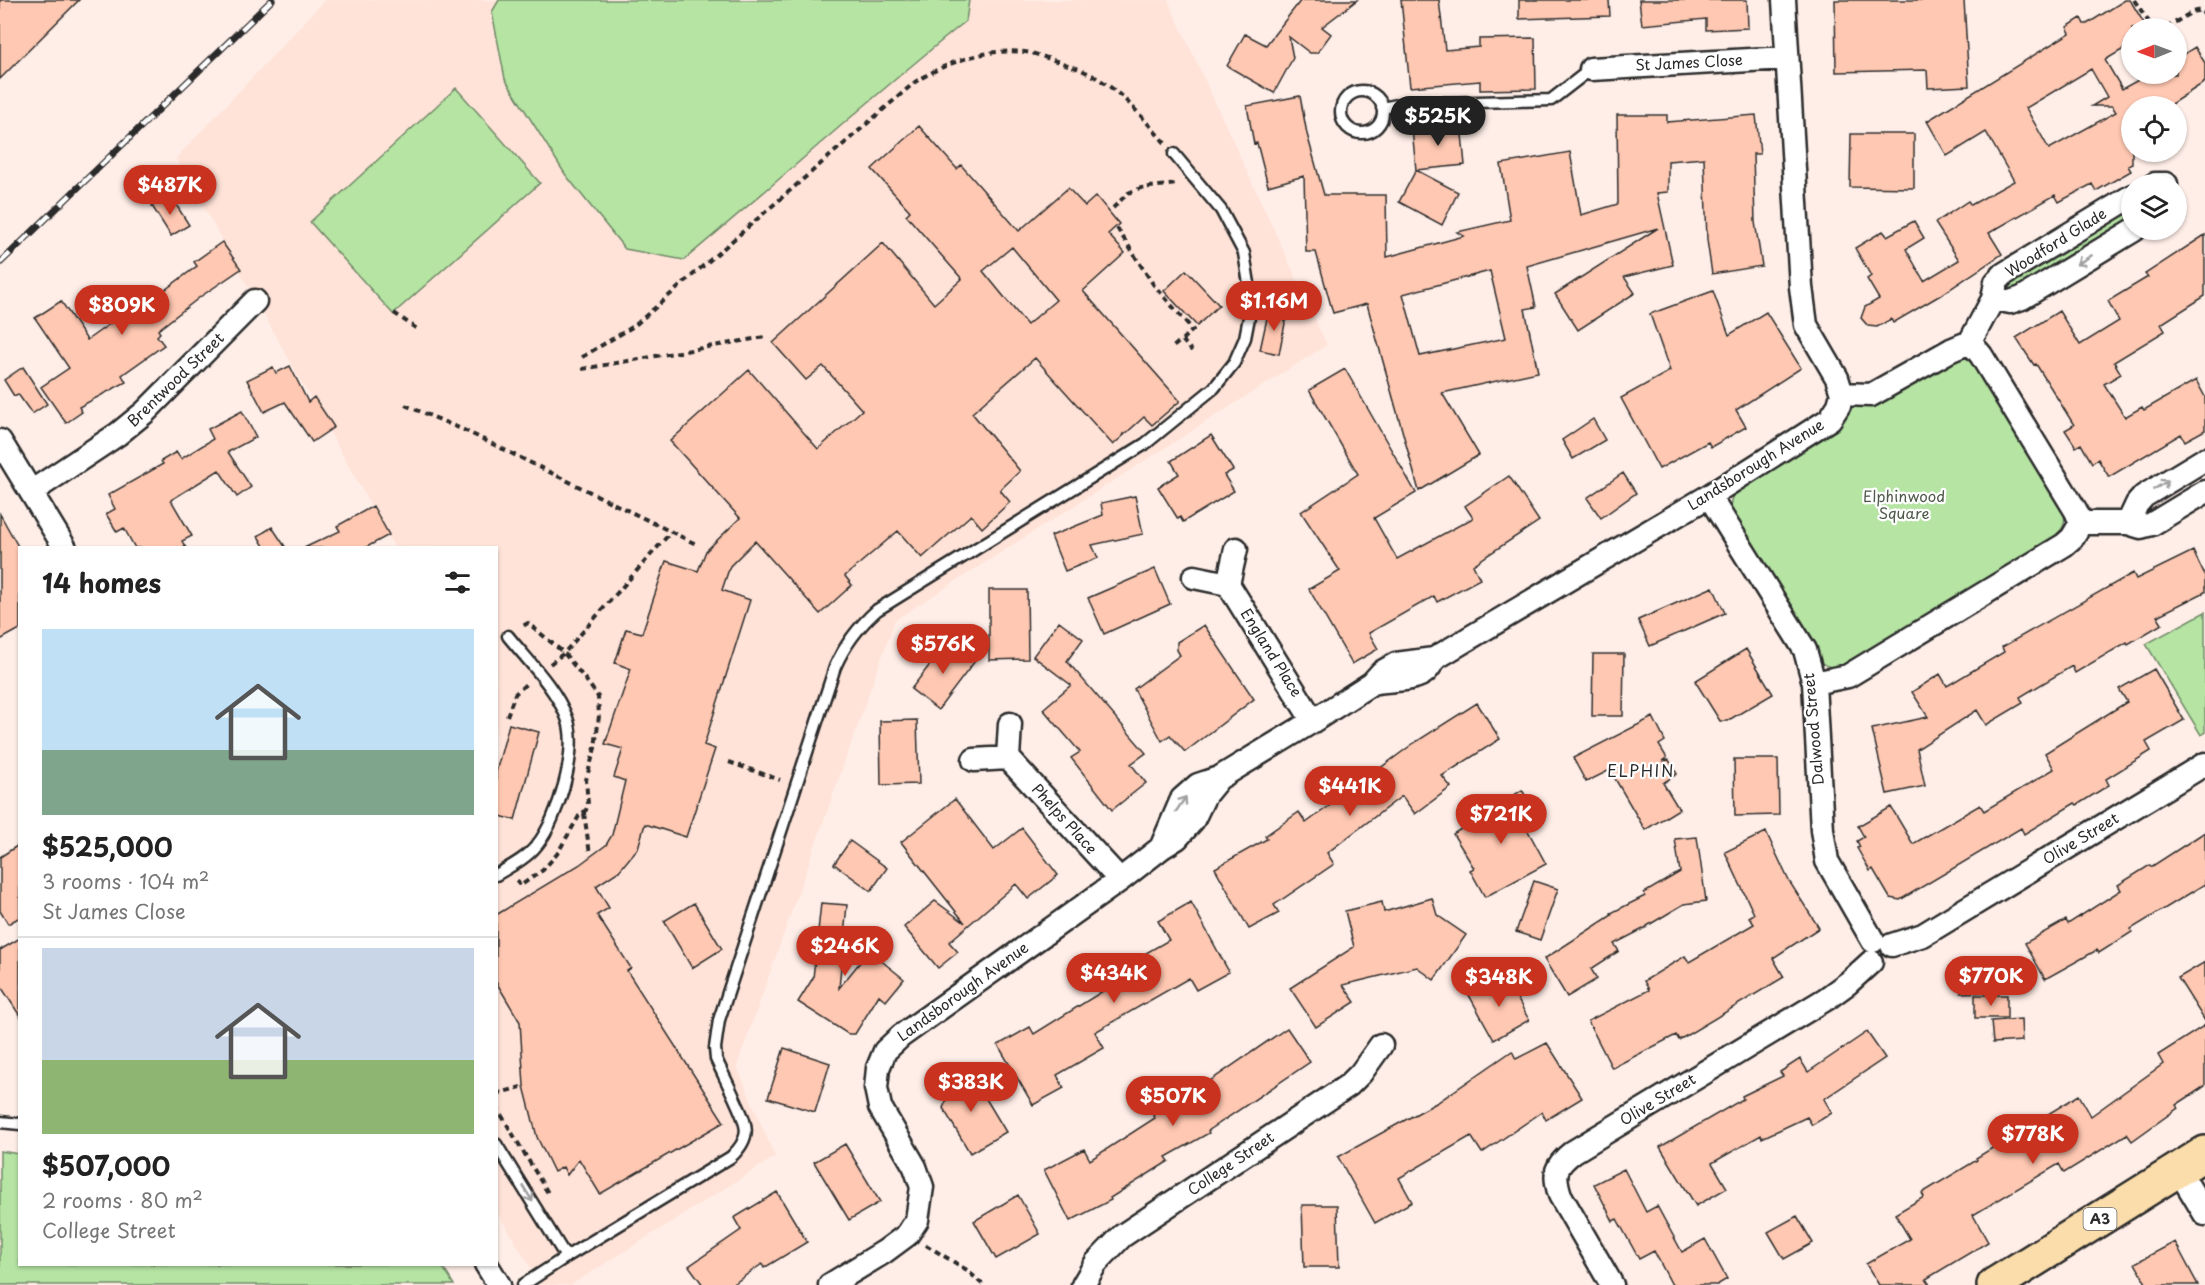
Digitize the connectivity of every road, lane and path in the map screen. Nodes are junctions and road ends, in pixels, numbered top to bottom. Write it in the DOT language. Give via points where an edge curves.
graph roads {
  1 [pos="1784,0"];
  2 [pos="2134,0"];
  3 [pos="2205,16"];
  4 [pos="2146,18"];
  5 [pos="2182,18"];
  6 [pos="1786,57"];
  7 [pos="1591,69"];
  8 [pos="1382,108"];
  9 [pos="1174,154"];
  10 [pos="1200,185"];
  11 [pos="2121,203"];
  12 [pos="1113,208"];
  13 [pos="1117,228"];
  14 [pos="2121,238"];
  15 [pos="1994,299"];
  16 [pos="255,301"];
  17 [pos="394,313"];
  18 [pos="417,329"];
  19 [pos="765,337"];
  20 [pos="1182,340"];
  21 [pos="1970,342"];
  22 [pos="1173,347"];
  23 [pos="1192,351"];
  24 [pos="582,357"];
  25 [pos="582,369"];
  26 [pos="1842,394"];
  27 [pos="405,405"];
  28 [pos="0,441"];
  29 [pos="2205,459"];
  30 [pos="31,492"];
  31 [pos="2205,492"];
  32 [pos="1709,496"];
  33 [pos="2081,523"];
  34 [pos="2128,523"];
  35 [pos="671,532"];
  36 [pos="698,545"];
  37 [pos="64,546"];
  38 [pos="1236,549"];
  39 [pos="1194,577"];
  40 [pos="1228,584"];
  41 [pos="507,636"];
  42 [pos="538,674"];
  43 [pos="1814,683"];
  44 [pos="507,716"];
  45 [pos="1313,721"];
  46 [pos="1010,724"];
  47 [pos="1008,758"];
  48 [pos="974,760"];
  49 [pos="729,762"];
  50 [pos="2205,764"];
  51 [pos="795,786"];
  52 [pos="584,812"];
  53 [pos="590,854"];
  54 [pos="498,874"];
  55 [pos="1120,880"];
  56 [pos="1879,949"];
  57 [pos="1381,1045"];
  58 [pos="521,1087"];
  59 [pos="498,1093"];
  60 [pos="498,1109"];
  61 [pos="0,1122"];
  62 [pos="18,1124"];
  63 [pos="498,1147"];
  64 [pos="2192,1161"];
  65 [pos="554,1202"];
  66 [pos="2205,1214"];
  67 [pos="907,1235"];
  68 [pos="566,1257"];
  69 [pos="487,1266"];
  70 [pos="1605,1283"];
  71 [pos="499,1285"];
  72 [pos="523,1285"];
  73 [pos="830,1285"];
  74 [pos="983,1285"];
  75 [pos="1083,1285"];
  76 [pos="1994,1285"];
  1 -- 6 [label="street"];
  2 -- 4 [label="path"];
  3 -- 5 [label="path" via="2201,10"];
  6 -- 7 [label="street, St James Close"];
  6 -- 26 [label="street" via="1806,325"];
  7 -- 8 [label="lane" via="1551,100 1402,104"];
  9 -- 10 [label="lane"];
  9 -- 24 [label="path" via="1131,104 1104,82 1071,66 1025,52 986,54 957,61 915,82 634,326"];
  10 -- 12 [label="path" via="1141,188 1128,193"];
  10 -- 51 [label="lane" via="1221,210 1244,253 1252,302 1245,338 1234,363 1214,388 1145,444 877,610 859,627 835,667"];
  11 -- 15 [label="street, Woodford Glade" via="2004,274 1996,282"];
  13 -- 20 [label="path" via="1153,284 1193,330"];
  14 -- 15 [label="street, Woodford Glade, one-way" via="2022,298 2010,302"];
  15 -- 21 [label="street, Woodford Glade"];
  16 -- 30 [label="street, Brentwood Street" via="146,412"];
  17 -- 18 [label="path"];
  19 -- 25 [label="path"];
  20 -- 22 [label="path"];
  20 -- 23 [label="path"];
  21 -- 26 [label="street" via="1872,395"];
  21 -- 33 [label="street"];
  26 -- 32 [label="street, Landsborough Avenue" via="1830,419"];
  27 -- 35 [label="path" via="476,435"];
  28 -- 30 [label="street"];
  34 -- 29 [label="street, one-way" via="2144,495"];
  30 -- 37 [label="street"];
  31 -- 34 [label="street" via="2152,524 2141,527"];
  32 -- 43 [label="street, Dalwood Street" via="1805,650"];
  32 -- 45 [label="street, Landsborough Avenue" via="1434,659 1425,672 1411,678 1372,683"];
  33 -- 34 [label="street"];
  33 -- 43 [label="street" via="2064,545 1848,676"];
  35 -- 36 [label="path"];
  35 -- 42 [label="path" via="564,653"];
  38 -- 40 [label="street"];
  39 -- 40 [label="street"];
  40 -- 45 [label="street, England Place"];
  41 -- 42 [label="lane"];
  42 -- 44 [label="path" via="515,694"];
  42 -- 54 [label="lane" via="568,720 568,765 556,810 537,845"];
  43 -- 56 [label="street, Dalwood Street" via="1827,861"];
  45 -- 55 [label="street, Landsborough Avenue" via="1220,778 1177,838"];
  46 -- 47 [label="street"];
  47 -- 48 [label="street"];
  47 -- 55 [label="street, Phelps Place"];
  49 -- 51 [label="path"];
  50 -- 56 [label="street, Olive Street" via="1923,935"];
  51 -- 68 [label="lane" via="716,1034 716,1059 745,1119 741,1147"];
  52 -- 53 [label="path"];
  55 -- 67 [label="street, Landsborough Avenue" via="885,1051 876,1088 880,1107 915,1167 922,1187 917,1220"];
  56 -- 70 [label="street, Olive Street" via="1848,983 1826,999 1562,1161 1556,1170 1560,1195"];
  57 -- 75 [label="street, College Street" via="1349,1085 1122,1236 1096,1263"];
  58 -- 59 [label="path"];
  60 -- 65 [label="path"];
  61 -- 62 [label="lane"];
  63 -- 68 [label="lane, one-way"];
  64 -- 66 [label="street"];
  64 -- 76 [label="highway, A3"];
  67 -- 73 [label="street"];
  67 -- 74 [label="path" via="967,1270"];
  68 -- 72 [label="lane"];
  69 -- 71 [label="street"];
}
